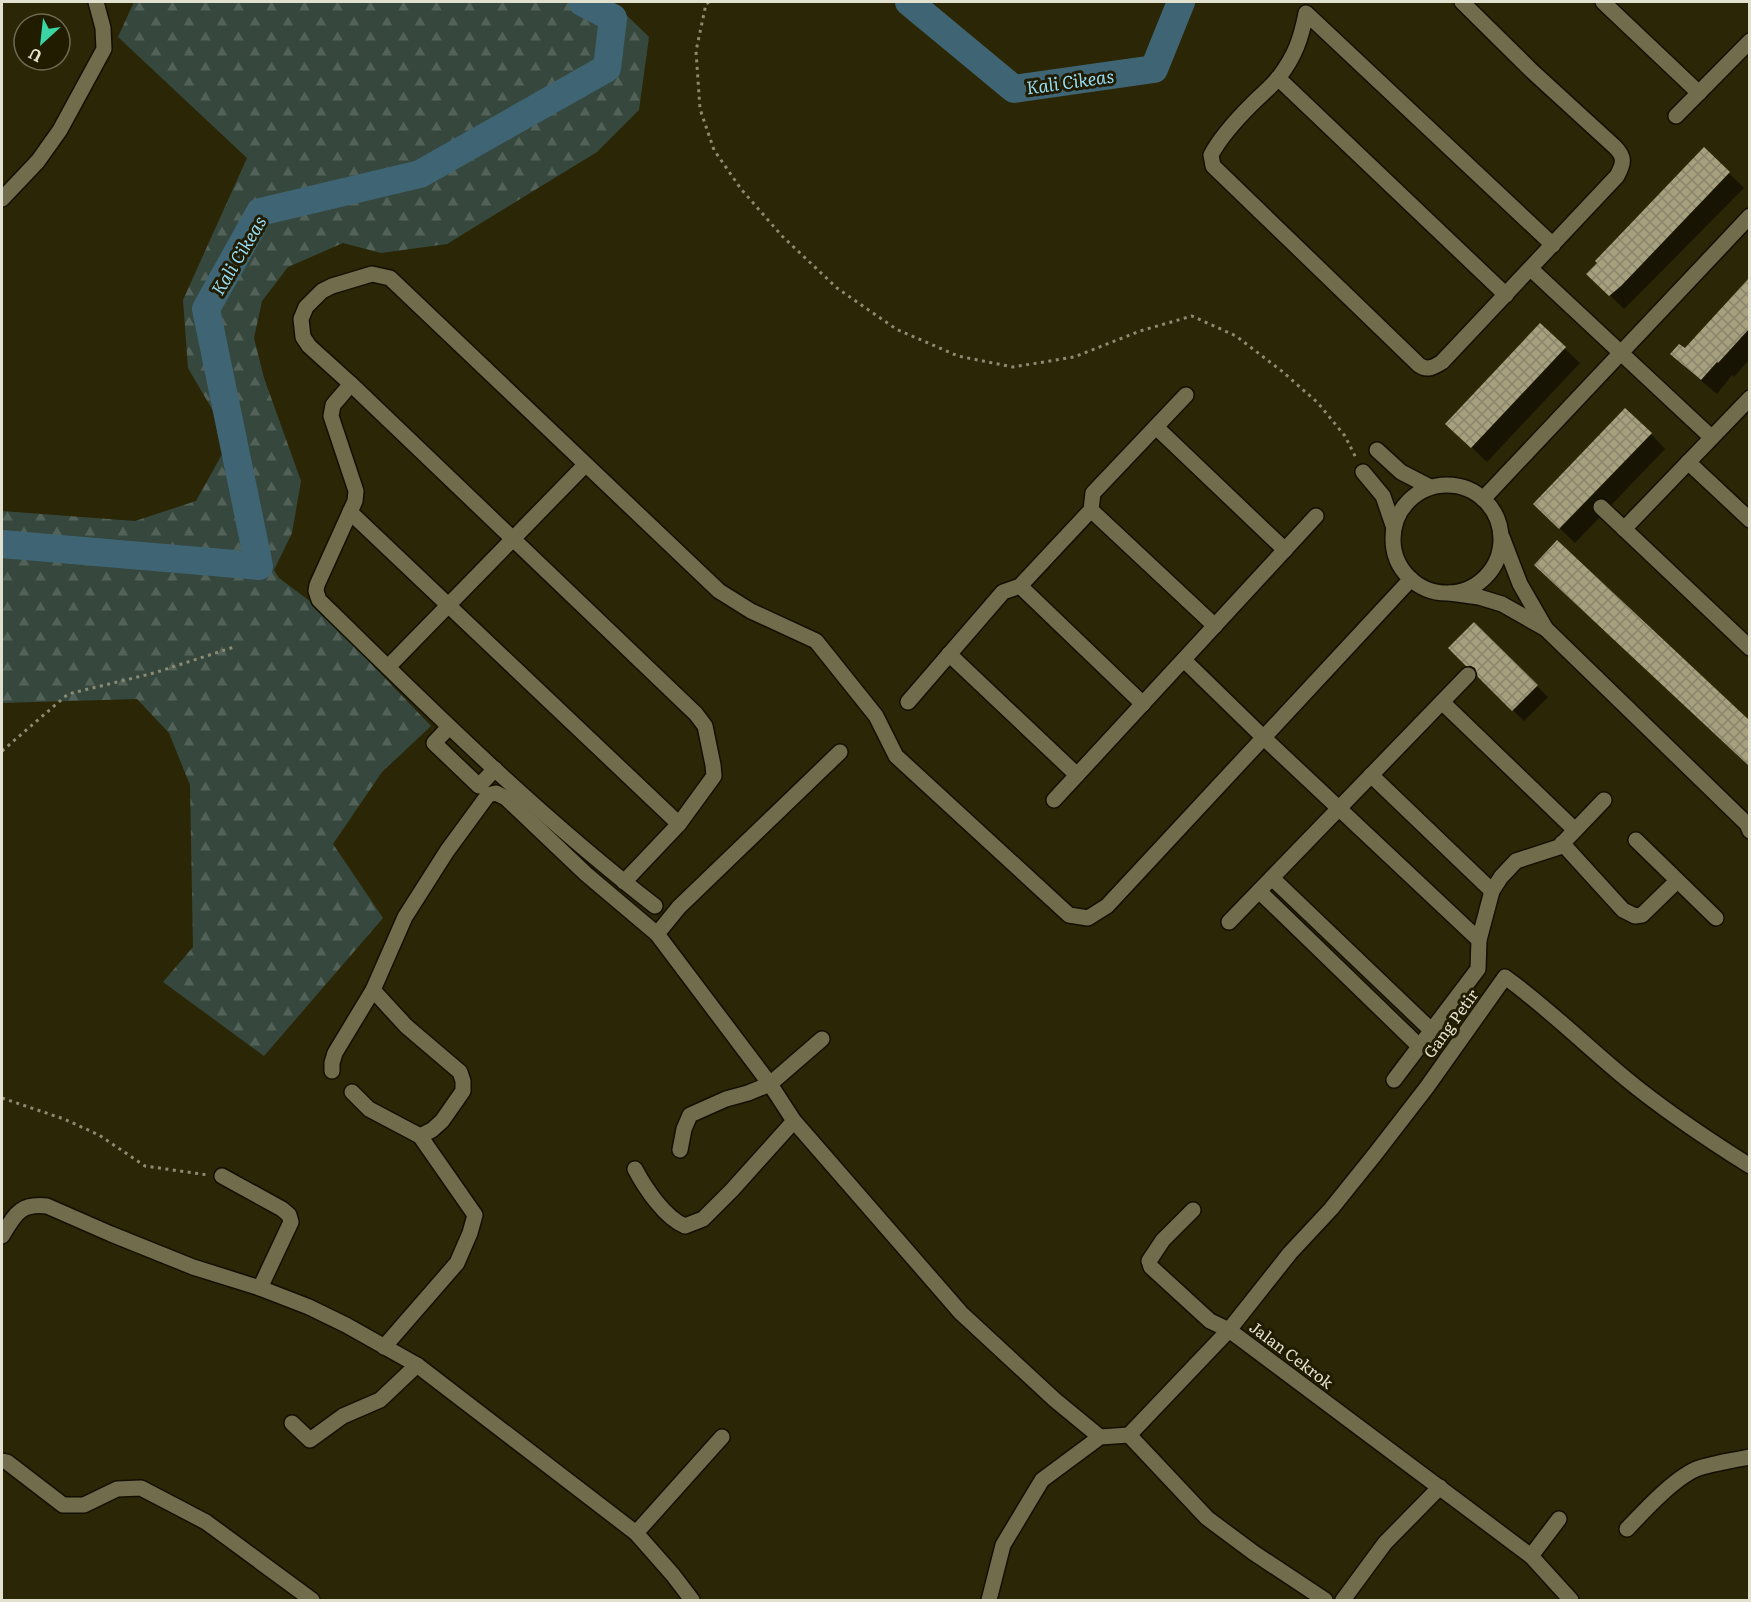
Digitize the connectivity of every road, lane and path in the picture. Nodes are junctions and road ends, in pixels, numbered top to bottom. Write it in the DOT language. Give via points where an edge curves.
graph roads {
  1 [pos="96,2"];
  2 [pos="709,2"];
  3 [pos="1462,2"];
  4 [pos="1603,2"];
  5 [pos="1307,7"];
  6 [pos="1749,41"];
  7 [pos="1278,78"];
  8 [pos="1699,93"];
  9 [pos="1676,116"];
  10 [pos="2,199"];
  11 [pos="1749,216"];
  12 [pos="1553,245"];
  13 [pos="1531,269"];
  14 [pos="1506,295"];
  15 [pos="1621,354"];
  16 [pos="351,384"];
  17 [pos="1186,395"];
  18 [pos="1749,398"];
  19 [pos="1156,427"];
  20 [pos="1711,437"];
  21 [pos="1377,450"];
  22 [pos="1688,462"];
  23 [pos="585,465"];
  24 [pos="1363,472"];
  25 [pos="1430,487"];
  26 [pos="1483,499"];
  27 [pos="1601,507"];
  28 [pos="1091,510"];
  29 [pos="350,512"];
  30 [pos="1316,516"];
  31 [pos="1749,520"];
  32 [pos="1394,528"];
  33 [pos="1624,529"];
  34 [pos="1501,536"];
  35 [pos="513,539"];
  36 [pos="1285,550"];
  37 [pos="1411,579"];
  38 [pos="1020,586"];
  39 [pos="1450,593"];
  40 [pos="448,605"];
  41 [pos="1215,626"];
  42 [pos="1546,629"];
  43 [pos="234,648"];
  44 [pos="1749,648"];
  45 [pos="949,654"];
  46 [pos="1184,660"];
  47 [pos="388,667"];
  48 [pos="1468,675"];
  49 [pos="908,702"];
  50 [pos="1442,702"];
  51 [pos="1143,704"];
  52 [pos="449,728"];
  53 [pos="1264,738"];
  54 [pos="2,751"];
  55 [pos="840,752"];
  56 [pos="495,769"];
  57 [pos="1077,775"];
  58 [pos="1371,775"];
  59 [pos="1054,800"];
  60 [pos="1604,800"];
  61 [pos="1339,808"];
  62 [pos="679,824"];
  63 [pos="1575,830"];
  64 [pos="1749,831"];
  65 [pos="1636,840"];
  66 [pos="1562,843"];
  67 [pos="1272,878"];
  68 [pos="1677,881"];
  69 [pos="624,882"];
  70 [pos="1259,891"];
  71 [pos="1492,891"];
  72 [pos="655,906"];
  73 [pos="1716,918"];
  74 [pos="1229,922"];
  75 [pos="657,934"];
  76 [pos="1479,940"];
  77 [pos="1353,956"];
  78 [pos="1340,970"];
  79 [pos="372,990"];
  80 [pos="1431,1030"];
  81 [pos="822,1039"];
  82 [pos="1419,1046"];
  83 [pos="332,1071"];
  84 [pos="1394,1080"];
  85 [pos="770,1084"];
  86 [pos="352,1092"];
  87 [pos="2,1098"];
  88 [pos="794,1121"];
  89 [pos="420,1136"];
  90 [pos="680,1150"];
  91 [pos="1749,1166"];
  92 [pos="635,1169"];
  93 [pos="222,1176"];
  94 [pos="1193,1210"];
  95 [pos="2,1236"];
  96 [pos="260,1288"];
  97 [pos="1229,1330"];
  98 [pos="384,1347"];
  99 [pos="417,1365"];
  100 [pos="292,1423"];
  101 [pos="1129,1436"];
  102 [pos="722,1437"];
  103 [pos="1100,1437"];
  104 [pos="1749,1457"];
  105 [pos="2,1461"];
  106 [pos="1440,1487"];
  107 [pos="1559,1519"];
  108 [pos="1627,1529"];
  109 [pos="636,1533"];
  110 [pos="1531,1556"];
  111 [pos="689,1599"];
  112 [pos="312,1600"];
  113 [pos="989,1600"];
  114 [pos="1325,1600"];
  115 [pos="1343,1600"];
  116 [pos="1571,1600"];
  1 -- 10 [label="street" via="104,49 55,138"];
  2 -- 24 [label="path" via="696,51 700,109 714,150 775,228 837,288 896,329 958,356 1012,367 1074,357 1192,316 1236,336 1318,403 1345,436"];
  3 -- 12 [label="street" via="1623,157 1617,176"];
  4 -- 8 [label="street"];
  5 -- 7 [label="street" via="1301,38"];
  5 -- 12 [label="street"];
  6 -- 8 [label="street"];
  7 -- 14 [label="street"];
  7 -- 14 [label="street" via="1218,143 1211,155 1213,166 1367,316 1422,368 1429,368 1442,362"];
  8 -- 9 [label="street"];
  11 -- 15 [label="street"];
  12 -- 13 [label="street"];
  13 -- 14 [label="street"];
  13 -- 15 [label="street"];
  15 -- 20 [label="street"];
  15 -- 26 [label="street"];
  16 -- 23 [label="street" via="309,346 303,337 301,319 306,307 332,286 372,274 390,278"];
  16 -- 29 [label="street" via="333,405 331,416 356,491"];
  16 -- 35 [label="street"];
  17 -- 19 [label="street"];
  18 -- 20 [label="street"];
  19 -- 28 [label="street" via="1093,493"];
  19 -- 36 [label="street"];
  20 -- 22 [label="street"];
  21 -- 25 [label="street" via="1401,472"];
  22 -- 31 [label="street"];
  22 -- 33 [label="street"];
  23 -- 35 [label="street"];
  23 -- 53 [label="street" via="719,591 751,611 816,641 876,716 896,756 1069,915 1088,918 1107,906"];
  24 -- 32 [label="street" via="1383,496"];
  25 -- 26 [label="street" via="1449,484"];
  25 -- 32 [label="street" via="1413,496 1400,510"];
  26 -- 34 [label="street" via="1496,516"];
  27 -- 33 [label="street"];
  28 -- 38 [label="street"];
  28 -- 41 [label="street"];
  29 -- 40 [label="street"];
  29 -- 47 [label="street" via="316,591 319,600"];
  30 -- 36 [label="street"];
  32 -- 37 [label="street" via="1393,547 1399,565"];
  33 -- 44 [label="street"];
  34 -- 39 [label="street" via="1498,557 1487,575 1471,588"];
  34 -- 42 [label="street" via="1520,584"];
  35 -- 40 [label="street"];
  35 -- 62 [label="street" via="705,726 714,776"];
  36 -- 41 [label="street"];
  37 -- 39 [label="street" via="1430,590"];
  37 -- 53 [label="street"];
  38 -- 45 [label="street" via="1003,592"];
  38 -- 51 [label="street"];
  39 -- 42 [label="street" via="1502,604"];
  40 -- 47 [label="street"];
  40 -- 62 [label="street"];
  41 -- 46 [label="street"];
  42 -- 64 [label="street" via="1747,824"];
  43 -- 54 [label="path" via="154,674 68,694"];
  45 -- 49 [label="street"];
  45 -- 57 [label="street"];
  46 -- 51 [label="street"];
  46 -- 53 [label="street"];
  47 -- 52 [label="street"];
  48 -- 50 [label="street"];
  50 -- 58 [label="street"];
  50 -- 63 [label="street"];
  51 -- 57 [label="street"];
  52 -- 56 [label="street"];
  52 -- 56 [label="street" via="434,743 479,786"];
  53 -- 61 [label="street"];
  55 -- 75 [label="street" via="679,907"];
  56 -- 69 [label="street"];
  57 -- 59 [label="street"];
  58 -- 61 [label="street"];
  58 -- 71 [label="street"];
  60 -- 63 [label="street"];
  61 -- 67 [label="street"];
  61 -- 76 [label="street"];
  62 -- 69 [label="street"];
  63 -- 66 [label="street"];
  65 -- 68 [label="street"];
  66 -- 68 [label="street" via="1623,910 1635,916 1642,915"];
  66 -- 71 [label="street" via="1516,861"];
  67 -- 70 [label="street"];
  67 -- 77 [label="street"];
  68 -- 73 [label="street"];
  69 -- 72 [label="street"];
  70 -- 74 [label="street"];
  70 -- 78 [label="street"];
  71 -- 76 [label="street"];
  75 -- 79 [label="street" via="496,793 488,795 405,917"];
  75 -- 85 [label="street"];
  76 -- 80 [label="street" via="1478,969"];
  77 -- 78 [label="street"];
  77 -- 80 [label="street"];
  78 -- 82 [label="street"];
  79 -- 83 [label="street" via="335,1053"];
  79 -- 89 [label="street" via="406,1026 460,1072 463,1081 463,1091 441,1121"];
  80 -- 82 [label="street"];
  81 -- 85 [label="street"];
  82 -- 84 [label="street"];
  85 -- 88 [label="street"];
  85 -- 90 [label="street" via="690,1115"];
  86 -- 89 [label="street" via="369,1109"];
  87 -- 93 [label="path" via="99,1135 145,1166"];
  88 -- 92 [label="street" via="703,1219 685,1226 677,1223 647,1191"];
  88 -- 103 [label="street" via="961,1313"];
  89 -- 98 [label="street" via="475,1215 457,1263"];
  91 -- 97 [label="street, Gang Petir" via="1652,1100 1505,977 1376,1153"];
  93 -- 96 [label="street" via="289,1215 291,1222"];
  94 -- 97 [label="street" via="1163,1240 1149,1261 1210,1321"];
  95 -- 96 [label="street" via="24,1207 47,1206 193,1267"];
  96 -- 98 [label="street" via="309,1307"];
  97 -- 101 [label="street, Jalan Cekrok"];
  97 -- 106 [label="street, Jalan Cekrok"];
  98 -- 99 [label="street"];
  99 -- 100 [label="street" via="380,1400 343,1416 305,1445"];
  99 -- 109 [label="street"];
  101 -- 103 [label="street"];
  101 -- 114 [label="street" via="1207,1518"];
  102 -- 109 [label="street"];
  103 -- 113 [label="street" via="1042,1480 1003,1545"];
  104 -- 108 [label="street" via="1697,1468 1654,1500"];
  105 -- 112 [label="street" via="63,1505 84,1505 117,1489 141,1488 206,1522"];
  106 -- 110 [label="street, Jalan Cekrok"];
  106 -- 115 [label="street" via="1385,1544"];
  107 -- 110 [label="street"];
  109 -- 111 [label="street"];
  110 -- 116 [label="street, Jalan Cekrok"];
}
